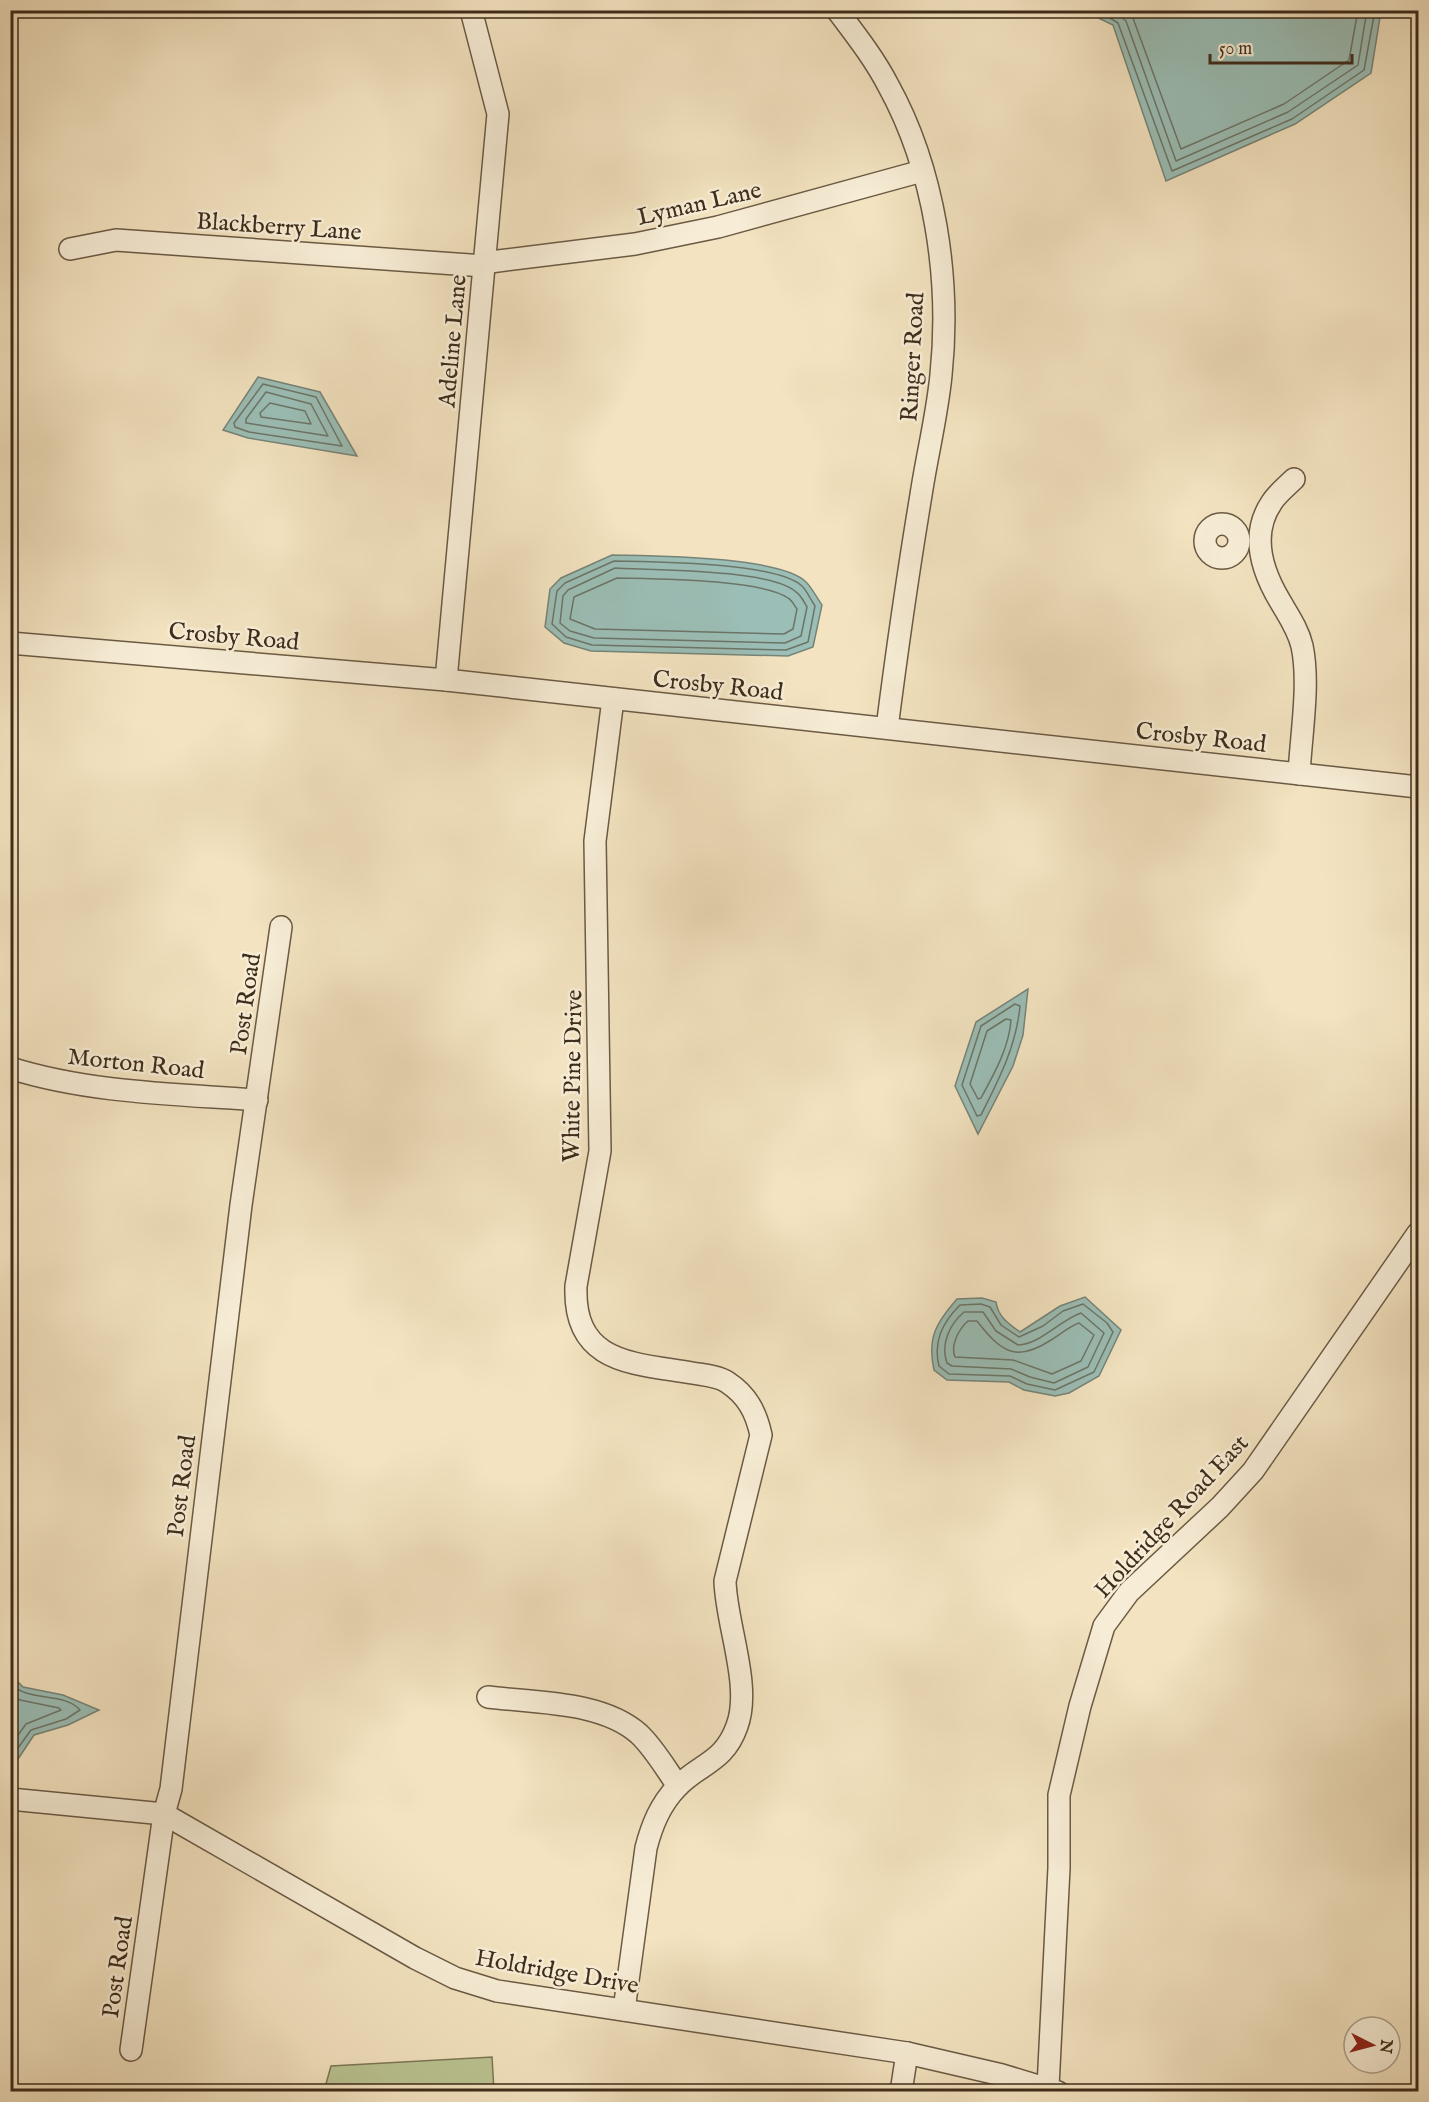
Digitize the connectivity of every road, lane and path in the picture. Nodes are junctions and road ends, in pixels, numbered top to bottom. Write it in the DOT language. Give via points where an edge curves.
graph roads {
  1 [pos="471,10"];
  2 [pos="837,10"];
  3 [pos="922,171"];
  4 [pos="70,249"];
  5 [pos="484,266"];
  6 [pos="1294,479"];
  7 [pos="10,643"];
  8 [pos="446,680"];
  9 [pos="613,699"];
  10 [pos="887,728"];
  11 [pos="1299,774"];
  12 [pos="1419,787"];
  13 [pos="281,927"];
  14 [pos="10,1068"];
  15 [pos="257,1100"];
  16 [pos="1419,1233"];
  17 [pos="488,1697"];
  18 [pos="678,1786"];
  19 [pos="10,1799"];
  20 [pos="164,1814"];
  21 [pos="624,2010"];
  22 [pos="130,2050"];
  23 [pos="907,2053"];
  24 [pos="1053,2089"];
  25 [pos="901,2091"];
  1 -- 5 [label="street, Adeline Lane" via="498,114"];
  2 -- 3 [label="street, Ringer Road" via="888,84 908,126"];
  3 -- 5 [label="street, Lyman Lane" via="718,227 635,244 489,262"];
  3 -- 10 [label="street, Ringer Road" via="933,208 941,264 945,320 942,374 902,611"];
  4 -- 5 [label="street, Blackberry Lane" via="116,240"];
  5 -- 8 [label="street, Adeline Lane"];
  6 -- 11 [label="street" via="1272,502 1249,543 1302,646"];
  7 -- 8 [label="street, Crosby Road"];
  8 -- 9 [label="street, Crosby Road"];
  9 -- 10 [label="street, Crosby Road"];
  9 -- 18 [label="street, White Pine Drive" via="595,841 600,1151 576,1286 576,1307 582,1326 610,1357 725,1381 743,1395 756,1414 761,1435 725,1581 740,1682 738,1725 713,1762"];
  10 -- 11 [label="street, Crosby Road"];
  11 -- 12 [label="street, Crosby Road"];
  13 -- 15 [label="street, Post Road"];
  14 -- 15 [label="street, Morton Road" via="117,1090"];
  15 -- 20 [label="street, Post Road" via="171,1789"];
  16 -- 24 [label="street, Holdridge Road East" via="1252,1471 1220,1507 1129,1592 1104,1626 1059,1795"];
  17 -- 18 [label="street" via="603,1713 623,1722 641,1736"];
  18 -- 21 [label="street, White Pine Drive" via="652,1826 646,1848"];
  19 -- 20 [label="street, Holdridge Drive"];
  20 -- 21 [label="street, Holdridge Drive" via="455,1978 497,1991"];
  20 -- 22 [label="street, Post Road"];
  21 -- 23 [label="street, Holdridge Drive"];
  23 -- 24 [label="street, Holdridge Drive"];
  23 -- 25 [label="street"];
}
